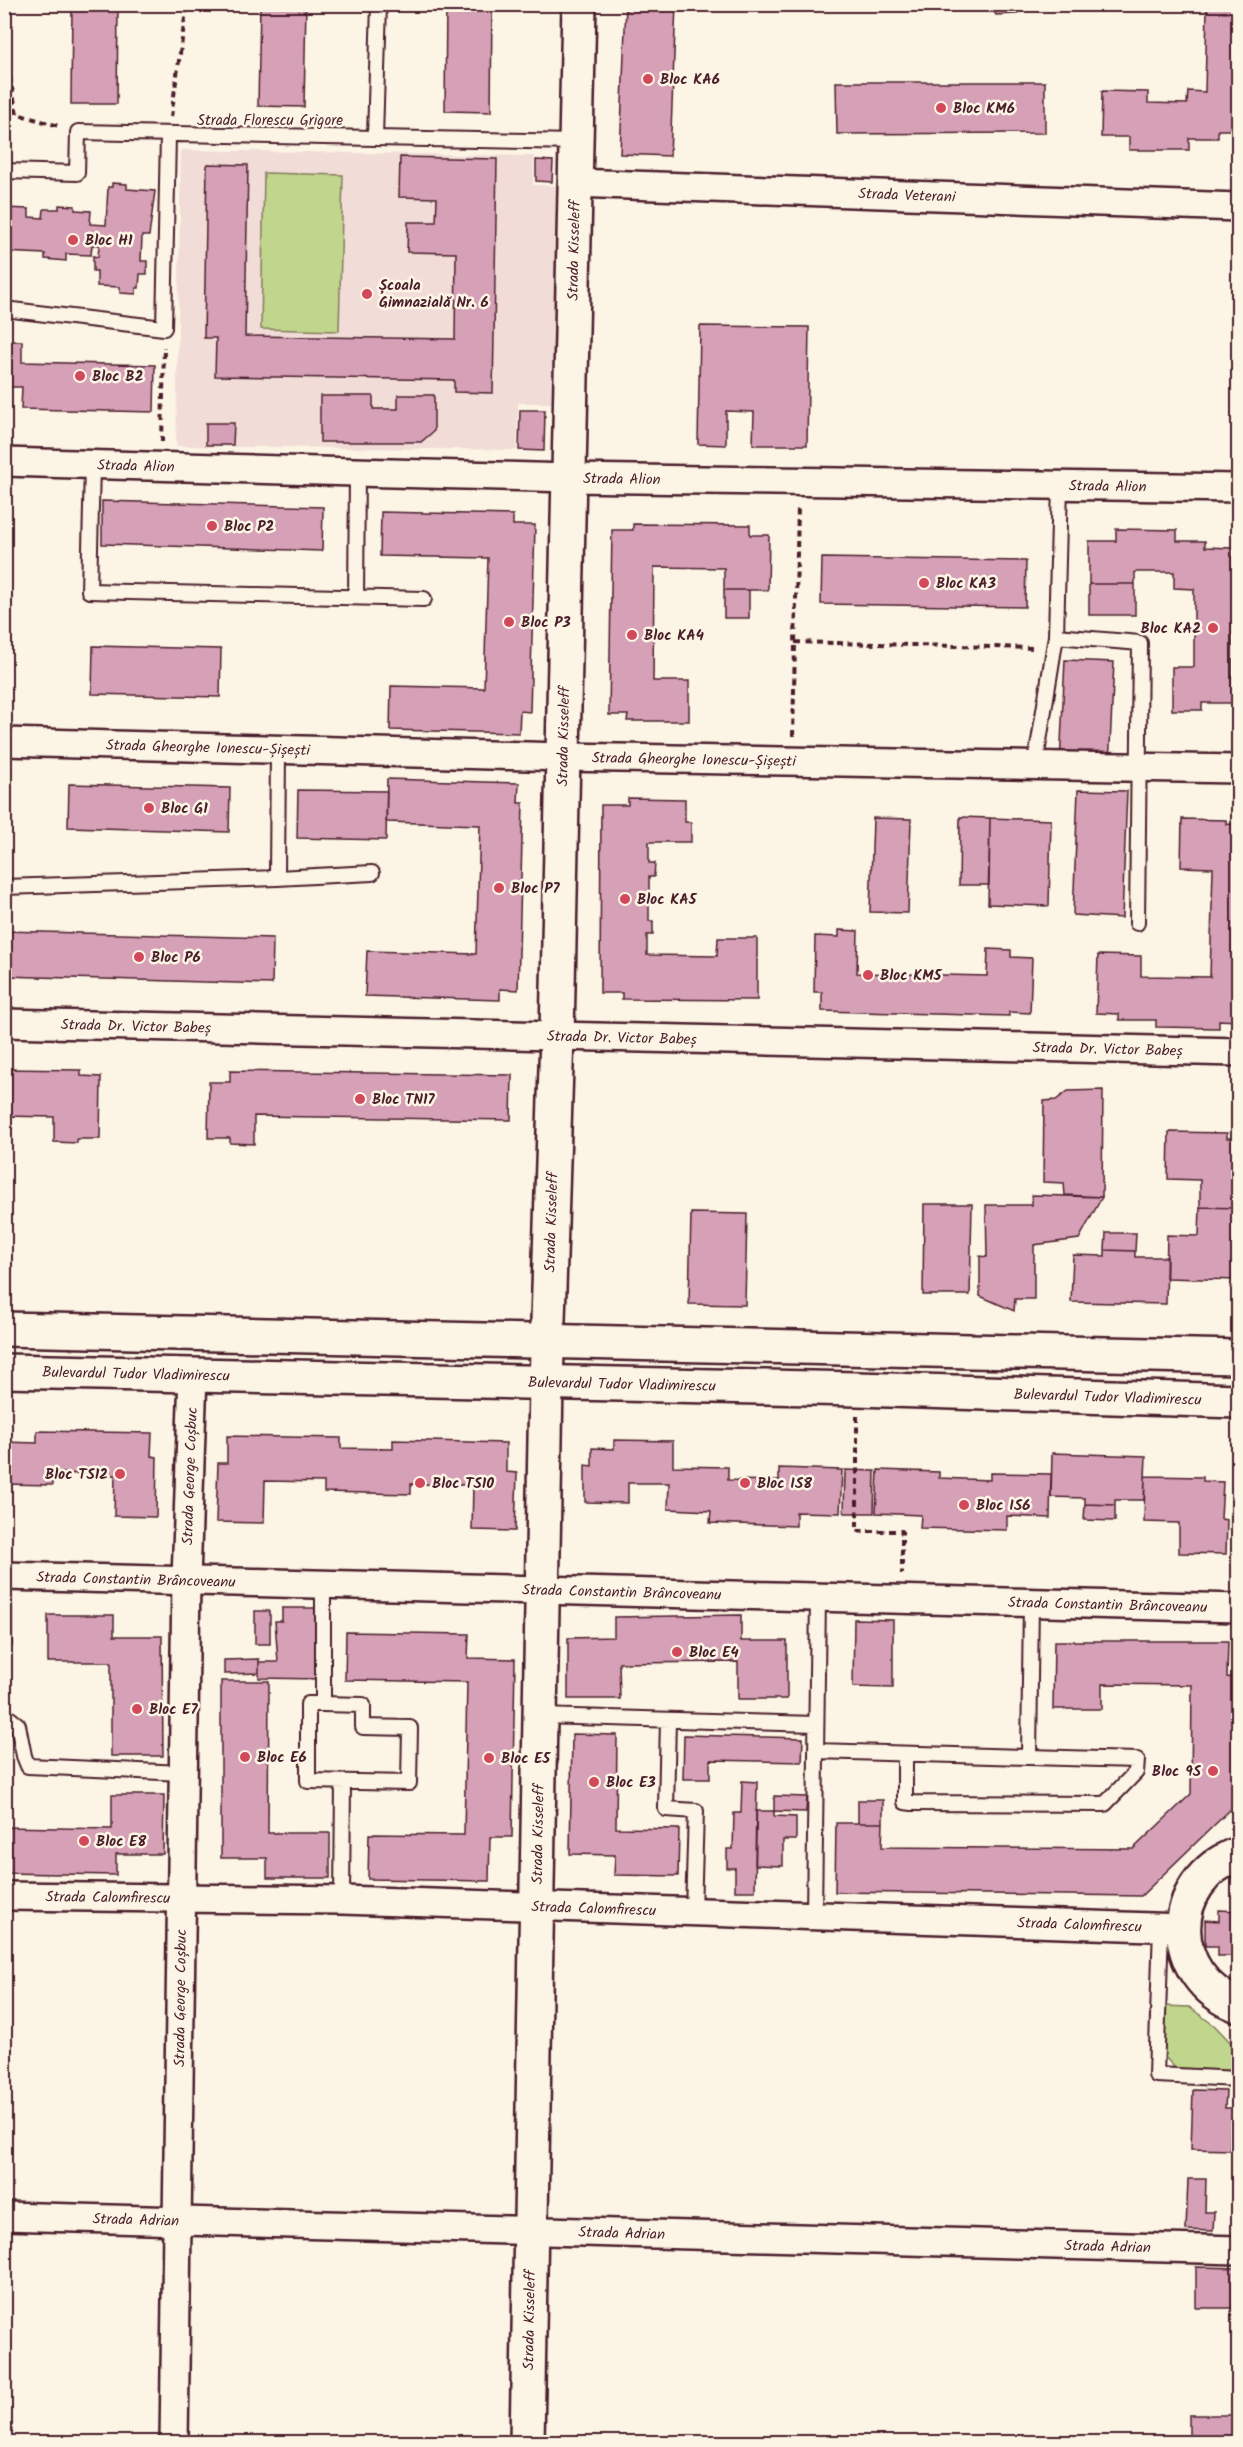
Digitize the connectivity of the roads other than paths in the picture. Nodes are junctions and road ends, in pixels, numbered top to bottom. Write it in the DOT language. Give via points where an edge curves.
graph roads {
  1 [pos="379,4"];
  2 [pos="579,4"];
  3 [pos="168,136"];
  4 [pos="375,137"];
  5 [pos="576,142"];
  6 [pos="4,171"];
  7 [pos="574,183"];
  8 [pos="1239,207"];
  9 [pos="4,309"];
  10 [pos="4,462"];
  11 [pos="92,465"];
  12 [pos="357,473"];
  13 [pos="569,478"];
  14 [pos="1060,485"];
  15 [pos="1239,488"];
  16 [pos="356,597"];
  17 [pos="424,599"];
  18 [pos="1055,642"];
  19 [pos="4,742"];
  20 [pos="278,750"];
  21 [pos="563,757"];
  22 [pos="1035,766"];
  23 [pos="1139,767"];
  24 [pos="1239,769"];
  25 [pos="372,873"];
  26 [pos="278,878"];
  27 [pos="4,887"];
  28 [pos="1137,923"];
  29 [pos="4,1023"];
  30 [pos="557,1035"];
  31 [pos="1239,1052"];
  32 [pos="4,1329"];
  33 [pos="548,1341"];
  34 [pos="1239,1357"];
  35 [pos="4,1371"];
  36 [pos="193,1374"];
  37 [pos="546,1384"];
  38 [pos="1239,1401"];
  39 [pos="4,1576"];
  40 [pos="186,1580"];
  41 [pos="323,1582"];
  42 [pos="544,1589"];
  43 [pos="818,1596"];
  44 [pos="1031,1602"];
  45 [pos="1239,1608"];
  46 [pos="323,1704"];
  47 [pos="4,1714"];
  48 [pos="541,1716"];
  49 [pos="668,1719"];
  50 [pos="816,1724"];
  51 [pos="816,1751"];
  52 [pos="905,1754"];
  53 [pos="1029,1757"];
  54 [pos="183,1773"];
  55 [pos="343,1782"];
  56 [pos="1239,1854"];
  57 [pos="4,1896"];
  58 [pos="181,1898"];
  59 [pos="342,1900"];
  60 [pos="536,1906"];
  61 [pos="693,1912"];
  62 [pos="814,1915"];
  63 [pos="1172,1928"];
  64 [pos="1239,2005"];
  65 [pos="1239,2079"];
  66 [pos="4,2216"];
  67 [pos="179,2220"];
  68 [pos="530,2230"];
  69 [pos="1239,2250"];
  70 [pos="174,2442"];
  71 [pos="527,2442"];
  1 -- 4 [label="lane"];
  2 -- 5 [label="street, Strada Kisseleff"];
  3 -- 4 [label="lane, Strada Florescu Grigore"];
  3 -- 6 [label="lane, Strada Florescu Grigore" via="78,132 77,172"];
  3 -- 9 [label="lane" via="164,328"];
  4 -- 5 [label="lane, Strada Florescu Grigore"];
  5 -- 7 [label="street, Strada Kisseleff"];
  7 -- 8 [label="street, Strada Veterani"];
  7 -- 13 [label="street, Strada Kisseleff"];
  10 -- 11 [label="street, Strada Alion"];
  11 -- 12 [label="street, Strada Alion"];
  11 -- 16 [label="lane" via="89,591"];
  12 -- 13 [label="street, Strada Alion"];
  12 -- 16 [label="lane"];
  13 -- 14 [label="street, Strada Alion"];
  13 -- 21 [label="street, Strada Kisseleff"];
  14 -- 15 [label="street, Strada Alion"];
  14 -- 18 [label="lane"];
  16 -- 17 [label="lane"];
  18 -- 22 [label="lane"];
  18 -- 23 [label="lane" via="1140,643"];
  19 -- 20 [label="street, Strada Gheorghe Ionescu-Șișești"];
  20 -- 21 [label="street, Strada Gheorghe Ionescu-Șișești"];
  20 -- 26 [label="lane"];
  21 -- 22 [label="street, Strada Gheorghe Ionescu-Șișești"];
  21 -- 30 [label="street, Strada Kisseleff"];
  22 -- 23 [label="street, Strada Gheorghe Ionescu-Șișești"];
  23 -- 24 [label="street, Strada Gheorghe Ionescu-Șișești"];
  23 -- 28 [label="lane"];
  25 -- 26 [label="lane"];
  26 -- 27 [label="lane"];
  29 -- 30 [label="street, Strada Dr. Victor Babeș"];
  30 -- 31 [label="street, Strada Dr. Victor Babeș"];
  30 -- 33 [label="street, Strada Kisseleff"];
  32 -- 33 [label="street"];
  33 -- 34 [label="street"];
  33 -- 37 [label="street, Strada Kisseleff"];
  35 -- 36 [label="street, Bulevardul Tudor Vladimirescu"];
  36 -- 37 [label="street, Bulevardul Tudor Vladimirescu"];
  36 -- 40 [label="street, Strada George Coșbuc"];
  37 -- 38 [label="street, Bulevardul Tudor Vladimirescu"];
  37 -- 42 [label="street, Strada Kisseleff"];
  39 -- 40 [label="street, Strada Constantin Brâncoveanu"];
  40 -- 41 [label="street, Strada Constantin Brâncoveanu"];
  40 -- 54 [label="street, Strada George Coșbuc"];
  41 -- 42 [label="street, Strada Constantin Brâncoveanu"];
  41 -- 46 [label="lane"];
  42 -- 43 [label="street, Strada Constantin Brâncoveanu"];
  42 -- 48 [label="street, Strada Kisseleff"];
  43 -- 44 [label="street, Strada Constantin Brâncoveanu"];
  43 -- 50 [label="lane"];
  44 -- 45 [label="street, Strada Constantin Brâncoveanu"];
  44 -- 53 [label="lane"];
  46 -- 55 [label="lane" via="308,1704 308,1781"];
  46 -- 55 [label="lane" via="363,1705 363,1727 410,1728 409,1783"];
  47 -- 54 [label="lane" via="18,1725 28,1766"];
  48 -- 49 [label="lane"];
  48 -- 60 [label="street, Strada Kisseleff"];
  49 -- 50 [label="lane"];
  49 -- 61 [label="lane" via="666,1809 696,1811"];
  50 -- 51 [label="lane"];
  51 -- 52 [label="lane"];
  51 -- 62 [label="lane"];
  52 -- 53 [label="lane"];
  52 -- 53 [label="lane" via="905,1802 912,1803 1105,1804 1136,1772 1137,1760"];
  54 -- 58 [label="street, Strada George Coșbuc"];
  55 -- 59 [label="lane"];
  56 -- 63 [label="street" via="1222,1860 1202,1878"];
  57 -- 58 [label="street, Strada Calomfirescu"];
  58 -- 59 [label="street, Strada Calomfirescu"];
  58 -- 67 [label="street, Strada George Coșbuc"];
  59 -- 60 [label="street, Strada Calomfirescu"];
  60 -- 61 [label="street, Strada Calomfirescu"];
  60 -- 68 [label="street, Strada Kisseleff"];
  61 -- 62 [label="street, Strada Calomfirescu"];
  62 -- 63 [label="street, Strada Calomfirescu"];
  63 -- 64 [label="street" via="1201,1980 1221,1999"];
  63 -- 65 [label="lane" via="1156,2075"];
  66 -- 67 [label="street, Strada Adrian"];
  67 -- 68 [label="street, Strada Adrian"];
  67 -- 70 [label="street, Strada George Coșbuc"];
  68 -- 69 [label="street, Strada Adrian"];
  68 -- 71 [label="street, Strada Kisseleff"];
}
